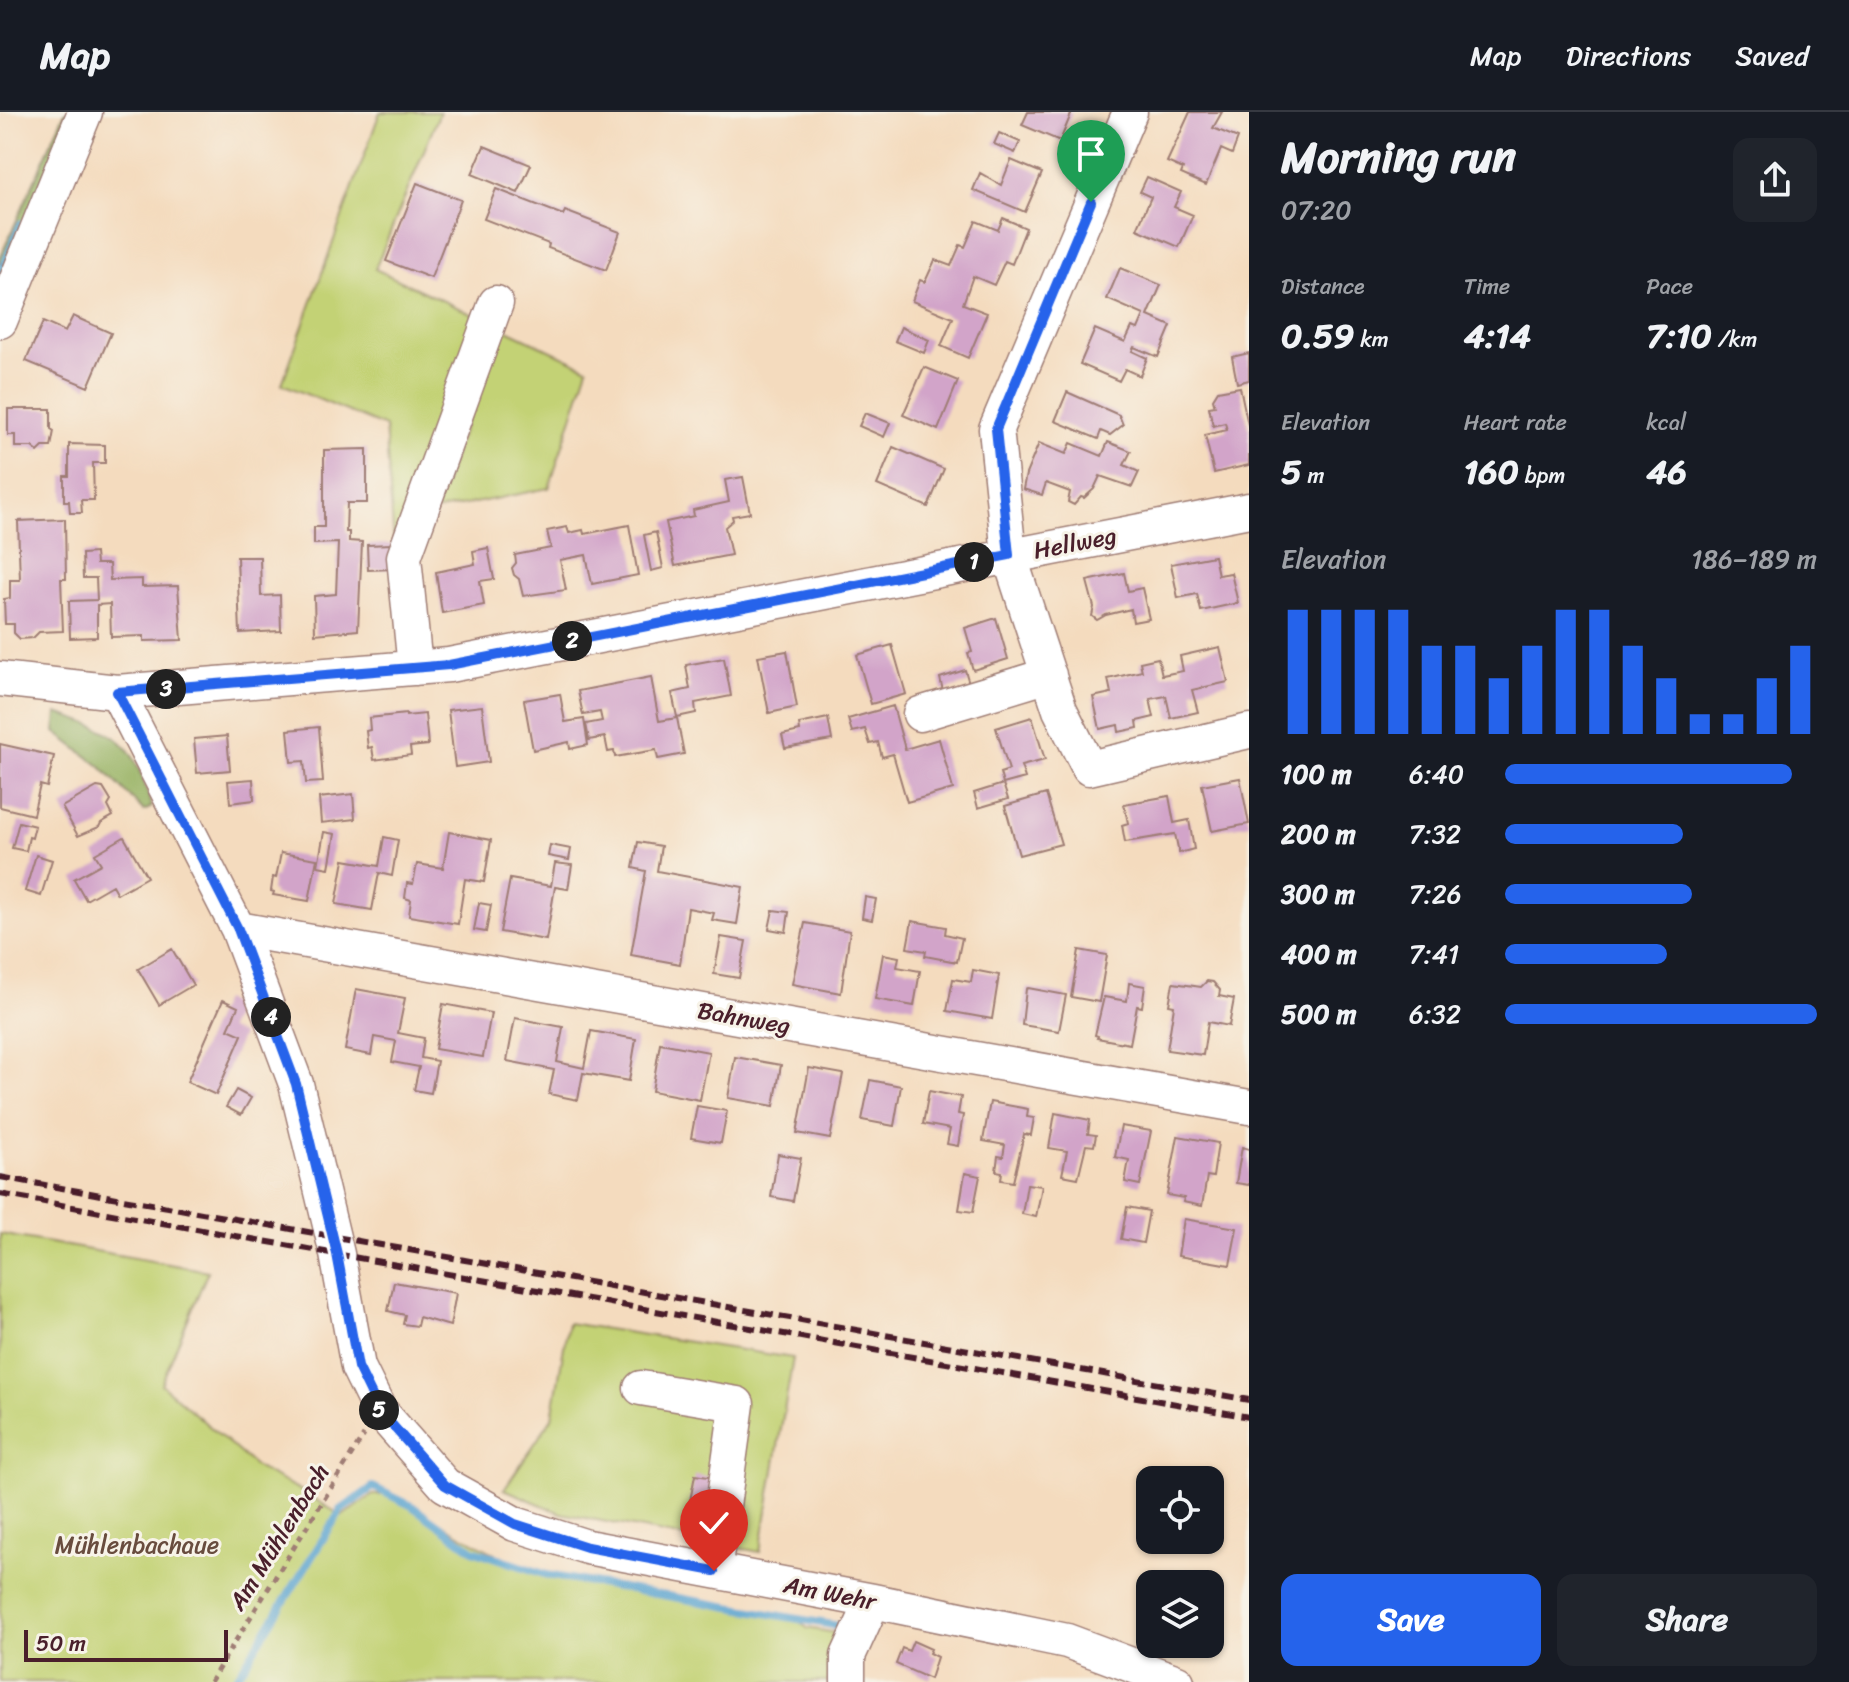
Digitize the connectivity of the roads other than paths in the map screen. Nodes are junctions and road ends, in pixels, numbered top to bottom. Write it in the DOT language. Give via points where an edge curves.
graph roads {
  1 [pos="85,112"];
  2 [pos="1130,112"];
  3 [pos="496,303"];
  4 [pos="0,321"];
  5 [pos="1249,510"];
  6 [pos="1009,555"];
  7 [pos="415,668"];
  8 [pos="1049,675"];
  9 [pos="0,679"];
  10 [pos="117,692"];
  11 [pos="920,714"];
  12 [pos="1249,731"];
  13 [pos="238,929"];
  14 [pos="1249,1107"];
  15 [pos="641,1388"];
  16 [pos="714,1571"];
  17 [pos="873,1601"];
  18 [pos="848,1682"];
  19 [pos="1177,1682"];
  1 -- 4 [label="street"];
  2 -- 6 [label="street" via="996,429"];
  3 -- 7 [label="street" via="404,557"];
  5 -- 6 [label="street, Hellweg"];
  6 -- 7 [label="street, Hellweg"];
  6 -- 8 [label="street"];
  7 -- 10 [label="street, Hellweg"];
  8 -- 11 [label="street"];
  8 -- 12 [label="street" via="1089,768"];
  9 -- 10 [label="street, Hellweg"];
  10 -- 13 [label="street, Am Wehr"];
  13 -- 14 [label="street, Bahnweg"];
  13 -- 16 [label="street, Am Wehr" via="296,1084 358,1367 379,1410 445,1485 515,1524 587,1547"];
  15 -- 16 [label="street" via="737,1404"];
  16 -- 17 [label="street, Am Wehr"];
  17 -- 18 [label="street" via="848,1656"];
  17 -- 19 [label="street, Am Wehr" via="1067,1641"];
}
